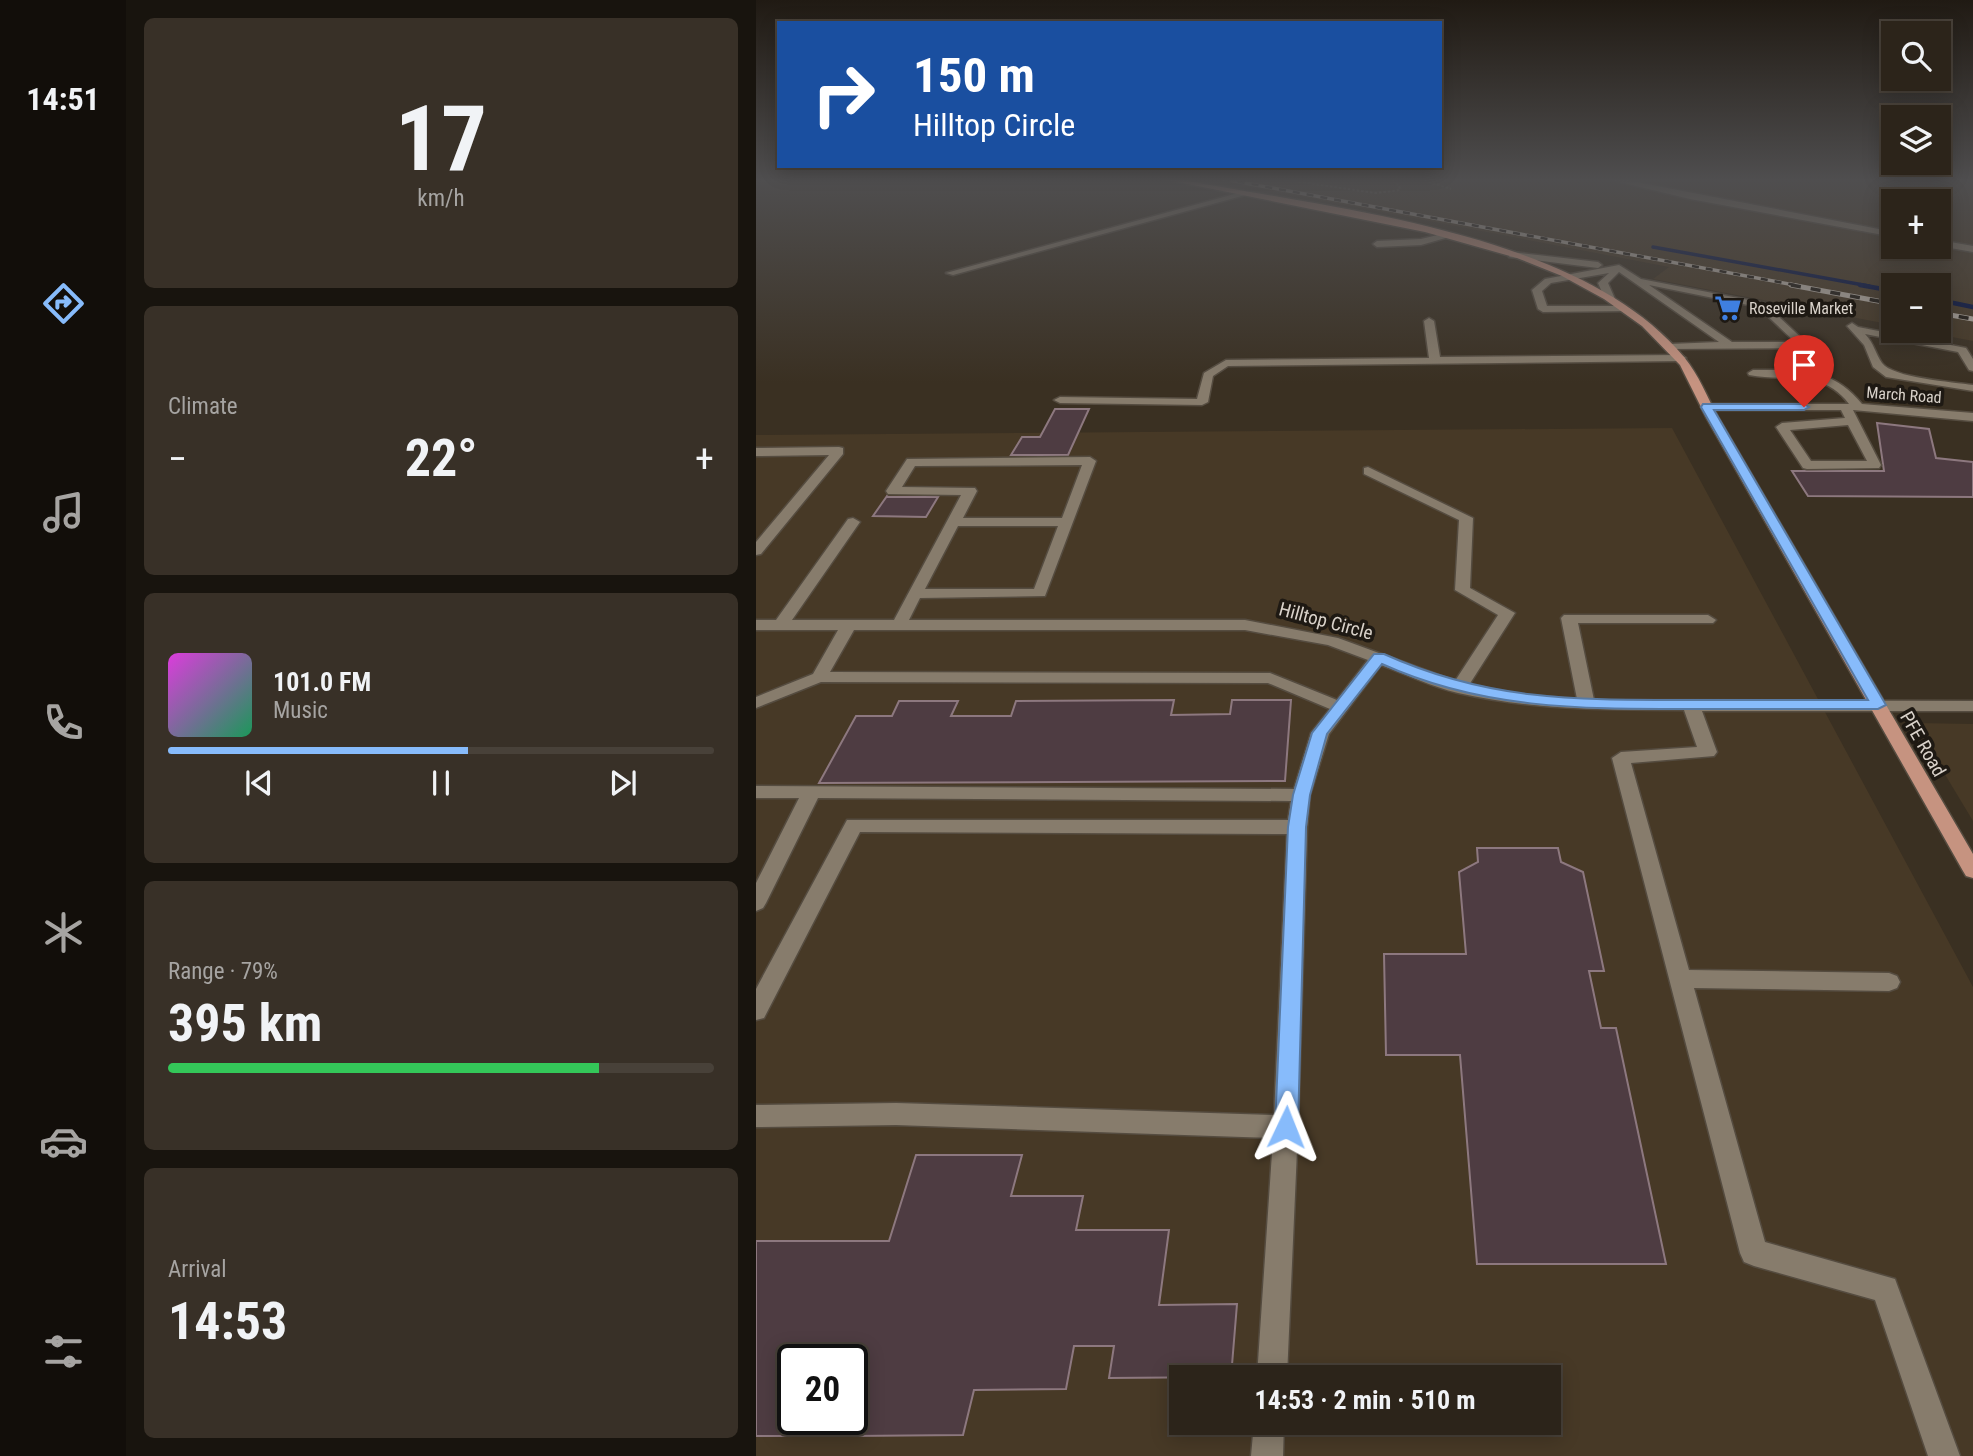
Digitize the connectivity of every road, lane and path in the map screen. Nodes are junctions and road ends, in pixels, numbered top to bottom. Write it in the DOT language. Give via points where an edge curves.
graph roads {
  1 [pos="1051,247"];
  2 [pos="1485,247"];
  3 [pos="1512,255"];
  4 [pos="1619,268"];
  5 [pos="950,274"];
  6 [pos="1568,276"];
  7 [pos="1637,279"];
  8 [pos="1610,299"];
  9 [pos="1625,309"];
  10 [pos="1429,321"];
  11 [pos="1730,345"];
  12 [pos="1670,347"];
  13 [pos="1681,358"];
  14 [pos="1435,361"];
  15 [pos="1973,368"];
  16 [pos="1753,373"];
  17 [pos="1956,385"];
  18 [pos="1973,388"];
  19 [pos="1060,400"];
  20 [pos="1973,402"];
  21 [pos="1707,407"];
  22 [pos="1844,407"];
  23 [pos="1858,407"];
  24 [pos="1972,415"];
  25 [pos="1852,421"];
  26 [pos="756,452"];
  27 [pos="1368,471"];
  28 [pos="853,522"];
  29 [pos="953,522"];
  30 [pos="1067,522"];
  31 [pos="756,551"];
  32 [pos="915,594"];
  33 [pos="1708,620"];
  34 [pos="756,625"];
  35 [pos="780,625"];
  36 [pos="849,625"];
  37 [pos="899,625"];
  38 [pos="1379,657"];
  39 [pos="819,677"];
  40 [pos="1459,688"];
  41 [pos="756,703"];
  42 [pos="1587,705"];
  43 [pos="1691,705"];
  44 [pos="1878,705"];
  45 [pos="1973,706"];
  46 [pos="1340,707"];
  47 [pos="756,792"];
  48 [pos="812,792"];
  49 [pos="1301,795"];
  50 [pos="1297,827"];
  51 [pos="1973,872"];
  52 [pos="756,903"];
  53 [pos="1681,979"];
  54 [pos="1889,982"];
  55 [pos="756,1012"];
  56 [pos="756,1116"];
  57 [pos="1286,1127"];
  58 [pos="1273,1365"];
  59 [pos="1268,1435"];
  60 [pos="1267,1456"];
  61 [pos="1944,1456"];
  1 -- 5 [label="street"];
  2 -- 3 [label="main road, PFE Road"];
  3 -- 4 [label="street"];
  3 -- 6 [label="main road, PFE Road"];
  4 -- 6 [label="street"];
  4 -- 7 [label="street"];
  4 -- 8 [label="street" via="1603,283"];
  6 -- 8 [label="main road, PFE Road"];
  6 -- 9 [label="street" via="1548,281 1537,290 1543,309"];
  7 -- 11 [label="street"];
  7 -- 11 [label="street" via="1761,305 1804,345"];
  8 -- 9 [label="main road, PFE Road"];
  9 -- 12 [label="main road, PFE Road"];
  10 -- 14 [label="street"];
  11 -- 12 [label="street"];
  12 -- 13 [label="main road, PFE Road"];
  13 -- 14 [label="street"];
  13 -- 21 [label="main road, PFE Road"];
  14 -- 19 [label="street" via="1226,363 1208,375 1202,402"];
  15 -- 17 [label="street" via="1962,350 1854,328 1869,344 1877,365 1890,375"];
  16 -- 23 [label="street" via="1816,374 1849,393"];
  17 -- 18 [label="street"];
  17 -- 20 [label="street"];
  21 -- 22 [label="street, March Road"];
  21 -- 44 [label="main road, PFE Road"];
  22 -- 23 [label="street, March Road"];
  22 -- 25 [label="street"];
  23 -- 24 [label="street, March Road"];
  25 -- 25 [label="street" via="1875,465 1807,465 1782,427"];
  26 -- 31 [label="street" via="839,451"];
  27 -- 40 [label="street" via="1466,518 1462,590 1507,613"];
  28 -- 35 [label="street"];
  29 -- 30 [label="street"];
  29 -- 30 [label="street" via="970,491 893,491 911,463 1090,461"];
  29 -- 32 [label="street"];
  30 -- 32 [label="street" via="1040,593"];
  32 -- 37 [label="street"];
  33 -- 42 [label="street" via="1569,618"];
  34 -- 35 [label="street, Hilltop Circle"];
  35 -- 36 [label="street, Hilltop Circle"];
  36 -- 37 [label="street, Hilltop Circle"];
  36 -- 39 [label="street"];
  37 -- 38 [label="street, Hilltop Circle" via="1245,625 1332,641"];
  38 -- 40 [label="street, Hilltop Circle"];
  38 -- 46 [label="street"];
  39 -- 41 [label="street"];
  39 -- 46 [label="street" via="1270,678"];
  40 -- 42 [label="street, Hilltop Circle"];
  42 -- 43 [label="street, Hilltop Circle"];
  43 -- 44 [label="street, Hilltop Circle"];
  43 -- 53 [label="street" via="1708,752 1621,758"];
  44 -- 45 [label="street, Hilltop Circle"];
  44 -- 51 [label="main road, PFE Road"];
  46 -- 49 [label="street" via="1320,733"];
  47 -- 48 [label="street"];
  48 -- 49 [label="street"];
  48 -- 52 [label="street"];
  49 -- 50 [label="street"];
  50 -- 55 [label="street" via="854,825"];
  50 -- 57 [label="street"];
  53 -- 54 [label="street"];
  53 -- 61 [label="street" via="1754,1253 1885,1289"];
  56 -- 57 [label="street" via="896,1114"];
  57 -- 58 [label="street"];
  59 -- 60 [label="street"];
}
